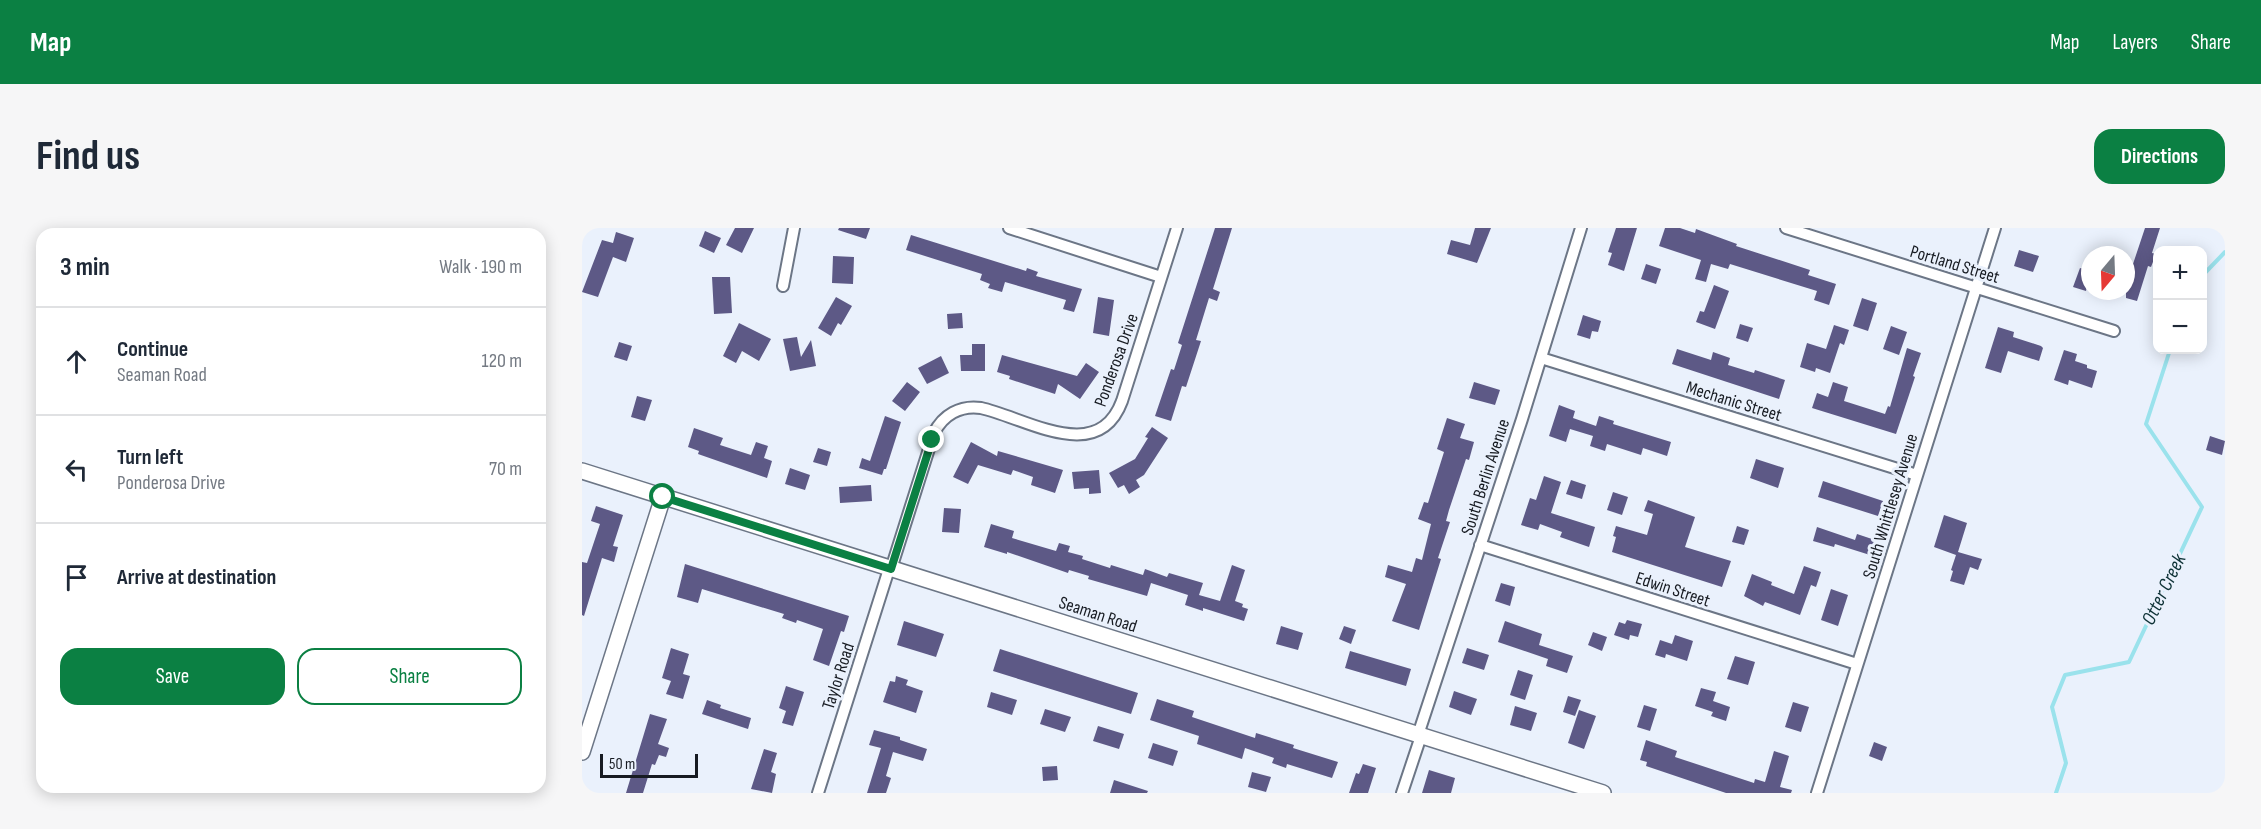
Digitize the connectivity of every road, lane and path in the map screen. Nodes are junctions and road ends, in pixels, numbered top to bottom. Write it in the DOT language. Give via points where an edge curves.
graph roads {
  1 [pos="794,228"];
  2 [pos="1009,228"];
  3 [pos="1177,228"];
  4 [pos="1581,228"];
  5 [pos="1786,228"];
  6 [pos="1995,228"];
  7 [pos="1161,276"];
  8 [pos="783,286"];
  9 [pos="1976,288"];
  10 [pos="2114,331"];
  11 [pos="1541,358"];
  12 [pos="582,471"];
  13 [pos="1917,475"];
  14 [pos="663,497"];
  15 [pos="1480,545"];
  16 [pos="890,569"];
  17 [pos="1857,664"];
  18 [pos="1419,736"];
  19 [pos="583,747"];
  20 [pos="818,793"];
  21 [pos="1402,793"];
  22 [pos="1603,793"];
  23 [pos="1817,793"];
  1 -- 8 [label="street"];
  2 -- 7 [label="street"];
  3 -- 7 [label="street, Ponderosa Drive"];
  4 -- 11 [label="street, South Berlin Avenue"];
  5 -- 9 [label="street, Portland Street"];
  6 -- 9 [label="street, South Whittlesey Avenue"];
  7 -- 16 [label="street, Ponderosa Drive" via="1119,410 1102,429 1067,435 976,407 961,409 942,421 932,440"];
  9 -- 10 [label="street, Portland Street"];
  9 -- 13 [label="street, South Whittlesey Avenue"];
  11 -- 13 [label="street, Mechanic Street"];
  11 -- 15 [label="street, South Berlin Avenue"];
  12 -- 14 [label="street, Seaman Road"];
  13 -- 17 [label="street, South Whittlesey Avenue"];
  14 -- 16 [label="street, Seaman Road"];
  14 -- 19 [label="street"];
  15 -- 17 [label="street, Edwin Street"];
  15 -- 18 [label="street, South Berlin Avenue"];
  16 -- 18 [label="street, Seaman Road"];
  16 -- 20 [label="street, Taylor Road"];
  17 -- 23 [label="street, South Whittlesey Avenue"];
  18 -- 21 [label="street, South Berlin Avenue"];
  18 -- 22 [label="street, Seaman Road"];
}
